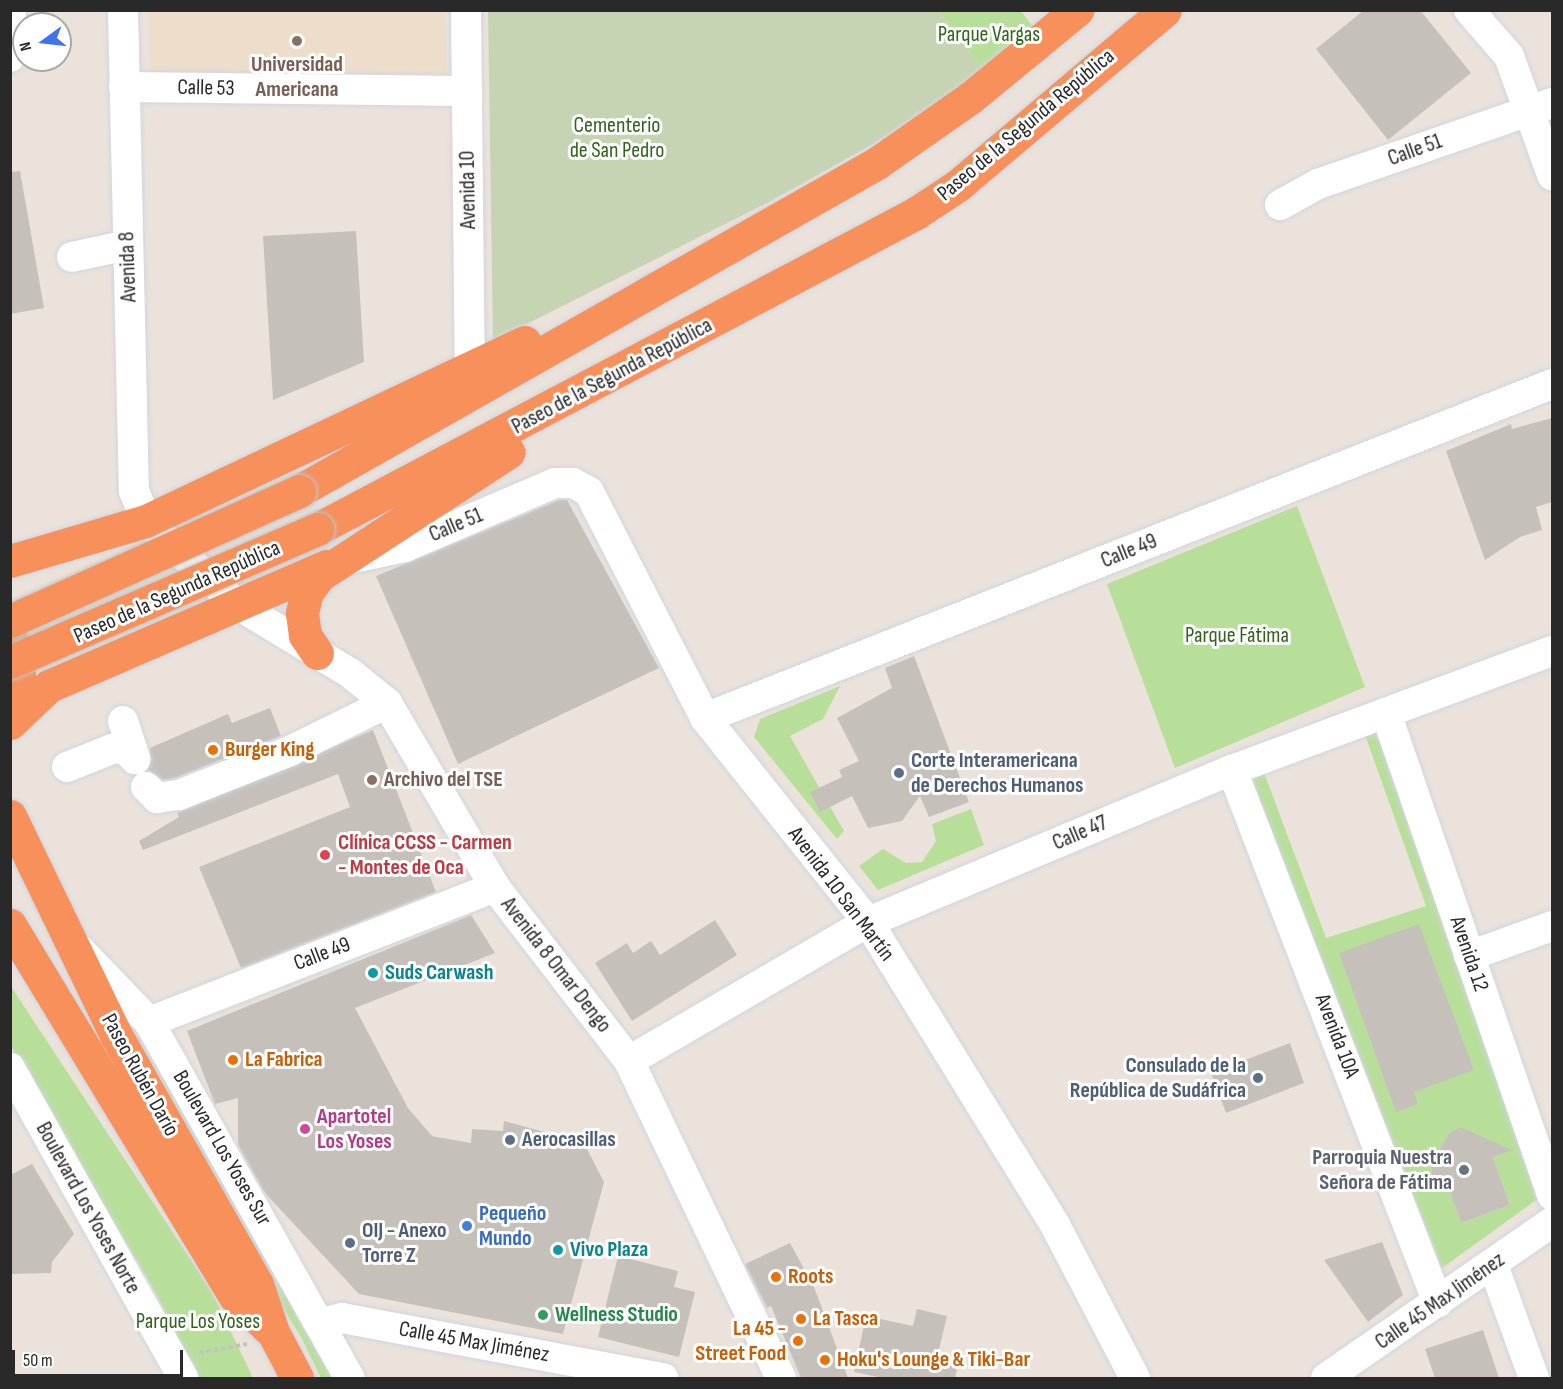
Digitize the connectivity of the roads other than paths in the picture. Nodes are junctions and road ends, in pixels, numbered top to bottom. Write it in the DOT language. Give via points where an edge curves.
graph roads {
  1 [pos="11,10"];
  2 [pos="123,10"];
  3 [pos="466,10"];
  4 [pos="1165,10"];
  5 [pos="1469,10"];
  6 [pos="1062,15"];
  7 [pos="10,57"];
  8 [pos="124,87"];
  9 [pos="467,91"];
  10 [pos="1542,106"];
  11 [pos="1552,175"];
  12 [pos="1280,205"];
  13 [pos="128,245"];
  14 [pos="72,257"];
  15 [pos="677,280"];
  16 [pos="470,369"];
  17 [pos="615,376"];
  18 [pos="1552,384"];
  19 [pos="573,483"];
  20 [pos="146,521"];
  21 [pos="10,561"];
  22 [pos="336,561"];
  23 [pos="238,605"];
  24 [pos="10,621"];
  25 [pos="10,634"];
  26 [pos="1552,651"];
  27 [pos="317,653"];
  28 [pos="10,662"];
  29 [pos="381,697"];
  30 [pos="1386,713"];
  31 [pos="705,718"];
  32 [pos="10,721"];
  33 [pos="123,721"];
  34 [pos="67,767"];
  35 [pos="1233,770"];
  36 [pos="147,787"];
  37 [pos="10,816"];
  38 [pos="495,887"];
  39 [pos="867,922"];
  40 [pos="10,925"];
  41 [pos="1552,926"];
  42 [pos="67,937"];
  43 [pos="1469,956"];
  44 [pos="149,1022"];
  45 [pos="629,1061"];
  46 [pos="10,1068"];
  47 [pos="1552,1195"];
  48 [pos="1552,1222"];
  49 [pos="1493,1265"];
  50 [pos="1438,1303"];
  51 [pos="321,1323"];
  52 [pos="273,1332"];
  53 [pos="183,1378"];
  54 [pos="297,1378"];
  55 [pos="350,1378"];
  56 [pos="663,1378"];
  57 [pos="781,1378"];
  58 [pos="1135,1378"];
  59 [pos="1326,1378"];
  60 [pos="1534,1378"];
  1 -- 7 [label="street"];
  2 -- 8 [label="street, Avenida 8"];
  3 -- 9 [label="street, Avenida 10"];
  4 -- 17 [label="highway, Paseo de la Segunda República" via="957,186"];
  5 -- 10 [label="street" via="1509,56"];
  6 -- 15 [label="highway, Paseo de la Segunda República" via="970,98 877,163"];
  8 -- 9 [label="street, Calle 53"];
  8 -- 13 [label="street, Avenida 8"];
  9 -- 16 [label="street, Avenida 10"];
  10 -- 11 [label="street"];
  10 -- 12 [label="street, Calle 51" via="1318,184"];
  13 -- 14 [label="street"];
  13 -- 20 [label="street, Avenida 8" via="134,491"];
  15 -- 16 [label="highway"];
  15 -- 24 [label="highway, Paseo de la Segunda República, bridge" via="299,491"];
  16 -- 20 [label="highway"];
  17 -- 22 [label="highway" via="580,407"];
  17 -- 28 [label="highway, Paseo de la Segunda República, bridge" via="316,529"];
  18 -- 31 [label="street, Calle 49"];
  19 -- 22 [label="street, Calle 51" via="555,483 405,547"];
  19 -- 31 [label="street, Avenida 10 San Martín" via="589,492"];
  20 -- 21 [label="highway"];
  20 -- 23 [label="street, Avenida 8 Omar Dengo"];
  22 -- 23 [label="highway"];
  22 -- 27 [label="highway" via="307,592 302,613 305,635"];
  23 -- 27 [label="street, Avenida 8 Omar Dengo"];
  23 -- 32 [label="highway" via="49,686"];
  25 -- 32 [label="highway" via="19,675"];
  26 -- 30 [label="street, Calle 47"];
  27 -- 29 [label="street, Avenida 8 Omar Dengo"];
  29 -- 36 [label="street" via="309,740 179,795 157,798"];
  29 -- 38 [label="street, Avenida 8 Omar Dengo"];
  30 -- 35 [label="street, Calle 47"];
  30 -- 43 [label="street, Avenida 12"];
  31 -- 39 [label="street, Avenida 10 San Martín"];
  33 -- 34 [label="street" via="135,759 124,748 112,749"];
  35 -- 39 [label="street, Calle 47"];
  35 -- 50 [label="street, Avenida 10A"];
  37 -- 42 [label="highway, Paseo Rubén Darío"];
  38 -- 44 [label="street, Calle 49"];
  38 -- 45 [label="street, Avenida 8 Omar Dengo"];
  39 -- 45 [label="street, Calle 47"];
  39 -- 58 [label="street, Avenida 10 San Martín" via="1055,1225"];
  40 -- 52 [label="highway, Paseo Rubén Darío" via="235,1296"];
  41 -- 43 [label="street"];
  42 -- 44 [label="street, Boulevard Los Yoses Sur"];
  42 -- 52 [label="highway, Paseo Rubén Darío" via="116,1035 257,1284"];
  43 -- 47 [label="street, Avenida 12"];
  44 -- 51 [label="street, Boulevard Los Yoses Sur"];
  45 -- 57 [label="street, Avenida 8 Omar Dengo"];
  46 -- 53 [label="street, Boulevard Los Yoses Norte"];
  48 -- 49 [label="street, Calle 45 Max Jiménez"];
  49 -- 50 [label="street, Calle 45 Max Jiménez"];
  49 -- 60 [label="street"];
  50 -- 59 [label="street, Calle 45 Max Jiménez"];
  51 -- 55 [label="street, Boulevard Los Yoses Sur"];
  51 -- 56 [label="street, Calle 45 Max Jiménez" via="342,1318"];
  52 -- 54 [label="highway, Paseo Rubén Darío"];
}
